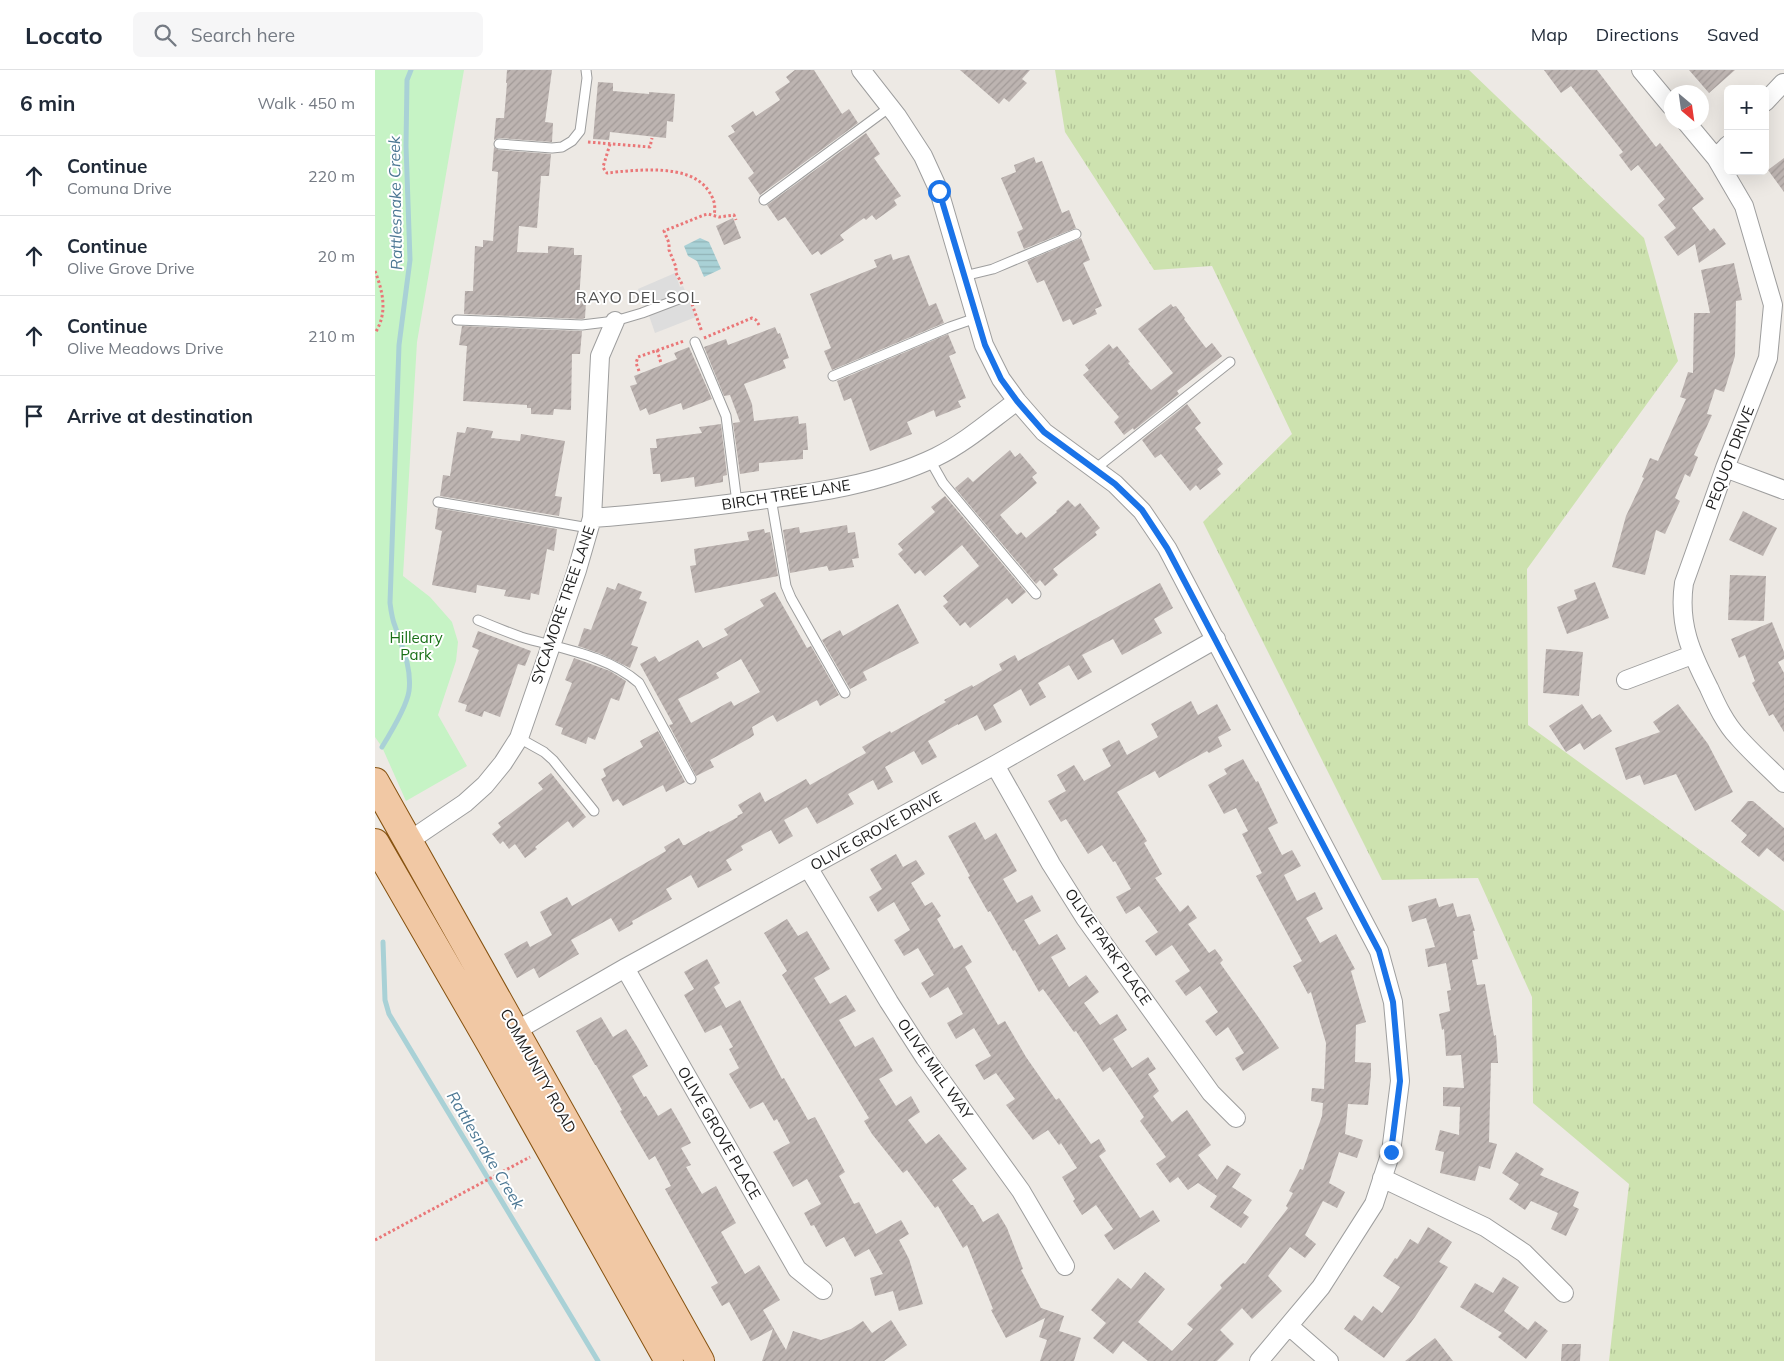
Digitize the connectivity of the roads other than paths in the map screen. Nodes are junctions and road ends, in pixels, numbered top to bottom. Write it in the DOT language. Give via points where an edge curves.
graph roads {
  1 [pos="586,70"];
  2 [pos="861,70"];
  3 [pos="1641,70"];
  4 [pos="1783,83"];
  5 [pos="1664,98"];
  6 [pos="1769,98"];
  7 [pos="890,107"];
  8 [pos="1693,130"];
  9 [pos="499,144"];
  10 [pos="1724,149"];
  11 [pos="1716,158"];
  12 [pos="764,200"];
  13 [pos="1076,234"];
  14 [pos="964,276"];
  15 [pos="685,297"];
  16 [pos="976,318"];
  17 [pos="457,320"];
  18 [pos="615,320"];
  19 [pos="695,342"];
  20 [pos="1230,362"];
  21 [pos="833,376"];
  22 [pos="1017,401"];
  23 [pos="930,460"];
  24 [pos="1725,468"];
  25 [pos="1095,469"];
  26 [pos="1784,490"];
  27 [pos="771,498"];
  28 [pos="438,502"];
  29 [pos="737,503"];
  30 [pos="591,523"];
  31 [pos="1036,594"];
  32 [pos="478,620"];
  33 [pos="1215,639"];
  34 [pos="551,643"];
  35 [pos="1692,655"];
  36 [pos="1626,680"];
  37 [pos="845,693"];
  38 [pos="519,738"];
  39 [pos="995,765"];
  40 [pos="691,779"];
  41 [pos="375,782"];
  42 [pos="1784,783"];
  43 [pos="594,811"];
  44 [pos="375,813"];
  45 [pos="409,841"];
  46 [pos="375,842"];
  47 [pos="809,869"];
  48 [pos="625,968"];
  49 [pos="515,1031"];
  50 [pos="491,1044"];
  51 [pos="1236,1118"];
  52 [pos="1382,1178"];
  53 [pos="1065,1266"];
  54 [pos="823,1290"];
  55 [pos="1564,1293"];
  56 [pos="1289,1326"];
  57 [pos="669,1361"];
  58 [pos="700,1361"];
  59 [pos="1259,1361"];
  60 [pos="1329,1361"];
  1 -- 9 [label="lane" via="580,131 572,141 562,148"];
  2 -- 7 [label="street"];
  3 -- 5 [label="street"];
  4 -- 6 [label="street"];
  7 -- 12 [label="lane"];
  7 -- 14 [label="street" via="923,156 939,191"];
  8 -- 11 [label="street, PEQUOT DRIVE"];
  10 -- 11 [label="street"];
  11 -- 24 [label="street, PEQUOT DRIVE" via="1744,206 1773,305 1768,358"];
  13 -- 14 [label="lane" via="993,269"];
  14 -- 16 [label="street"];
  15 -- 18 [label="lane"];
  16 -- 21 [label="lane"];
  16 -- 22 [label="street" via="1001,379"];
  17 -- 18 [label="lane" via="582,325"];
  18 -- 30 [label="street, SYCAMORE TREE LANE" via="599,356"];
  19 -- 29 [label="lane" via="726,416"];
  20 -- 25 [label="lane"];
  22 -- 23 [label="street, BIRCH TREE LANE" via="973,434"];
  22 -- 25 [label="street" via="1044,432"];
  23 -- 27 [label="street, BIRCH TREE LANE" via="864,483"];
  23 -- 31 [label="lane" via="943,483"];
  24 -- 26 [label="street"];
  24 -- 35 [label="street, PEQUOT DRIVE" via="1684,583 1682,597"];
  25 -- 33 [label="street" via="1142,510 1167,548"];
  27 -- 29 [label="street, BIRCH TREE LANE"];
  27 -- 37 [label="lane" via="786,586"];
  28 -- 30 [label="lane"];
  29 -- 30 [label="street, BIRCH TREE LANE"];
  30 -- 34 [label="street, SYCAMORE TREE LANE"];
  32 -- 34 [label="lane" via="522,637"];
  33 -- 39 [label="street, OLIVE GROVE DRIVE"];
  33 -- 52 [label="street" via="1379,951 1393,1002 1400,1081 1391,1152"];
  34 -- 38 [label="street, SYCAMORE TREE LANE"];
  34 -- 40 [label="lane" via="612,664 639,683"];
  35 -- 36 [label="street"];
  35 -- 42 [label="street, PEQUOT DRIVE" via="1722,716 1737,737"];
  38 -- 43 [label="lane" via="545,752"];
  38 -- 45 [label="street, SYCAMORE TREE LANE" via="485,785"];
  39 -- 47 [label="street, OLIVE GROVE DRIVE"];
  39 -- 51 [label="street, OLIVE PARK PLACE" via="1085,918 1211,1093"];
  41 -- 45 [label="main road, COMMUNITY ROAD"];
  44 -- 45 [label="main road" via="394,841"];
  45 -- 49 [label="main road, COMMUNITY ROAD"];
  46 -- 50 [label="main road, COMMUNITY ROAD"];
  47 -- 48 [label="street, OLIVE GROVE DRIVE"];
  47 -- 53 [label="street, OLIVE MILL WAY" via="904,1026 1021,1191"];
  48 -- 49 [label="street, OLIVE GROVE DRIVE"];
  48 -- 54 [label="street, OLIVE GROVE PLACE" via="797,1269"];
  49 -- 50 [label="street, OLIVE GROVE DRIVE"];
  49 -- 58 [label="main road, COMMUNITY ROAD"];
  50 -- 57 [label="main road, COMMUNITY ROAD"];
  52 -- 55 [label="street" via="1485,1227 1524,1253"];
  52 -- 56 [label="street" via="1374,1204 1321,1287"];
  56 -- 59 [label="street"];
  56 -- 60 [label="street"];
}
